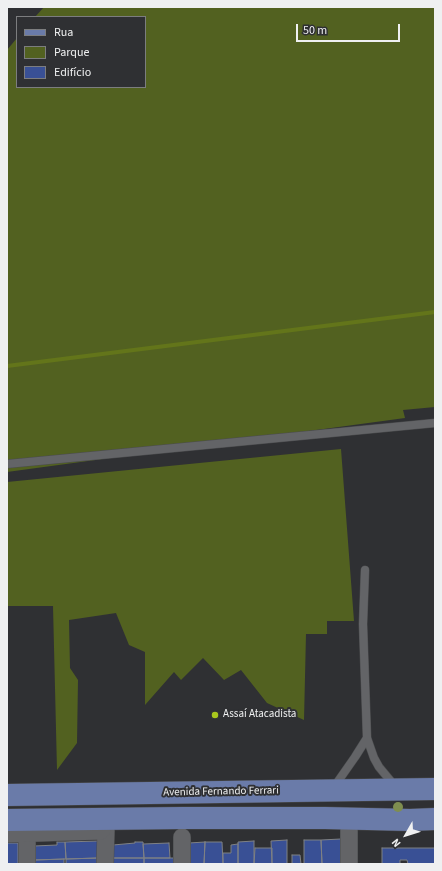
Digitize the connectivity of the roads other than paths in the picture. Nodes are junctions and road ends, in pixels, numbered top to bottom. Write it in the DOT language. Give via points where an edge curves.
graph roads {
  1 [pos="435,423"];
  2 [pos="7,464"];
  3 [pos="365,570"];
  4 [pos="367,738"];
  5 [pos="435,789"];
  6 [pos="331,790"];
  7 [pos="399,790"];
  8 [pos="7,795"];
  9 [pos="158,818"];
  10 [pos="349,819"];
  11 [pos="435,819"];
  12 [pos="7,820"];
  13 [pos="106,829"];
  14 [pos="17,832"];
  15 [pos="182,837"];
  16 [pos="28,864"];
  17 [pos="105,864"];
  18 [pos="182,864"];
  19 [pos="349,864"];
  1 -- 2 [label="lane"];
  3 -- 4 [label="lane" via="363,624"];
  4 -- 6 [label="lane"];
  4 -- 7 [label="lane" via="379,767"];
  5 -- 7 [label="main road, Avenida Fernando Ferrari"];
  6 -- 7 [label="main road, Avenida Fernando Ferrari"];
  6 -- 8 [label="main road, Avenida Fernando Ferrari"];
  9 -- 10 [label="main road"];
  9 -- 12 [label="main road"];
  9 -- 13 [label="street" via="138,828"];
  10 -- 11 [label="main road"];
  10 -- 19 [label="street"];
  13 -- 14 [label="street"];
  13 -- 17 [label="street"];
  14 -- 16 [label="street"];
  15 -- 18 [label="street"];
}
